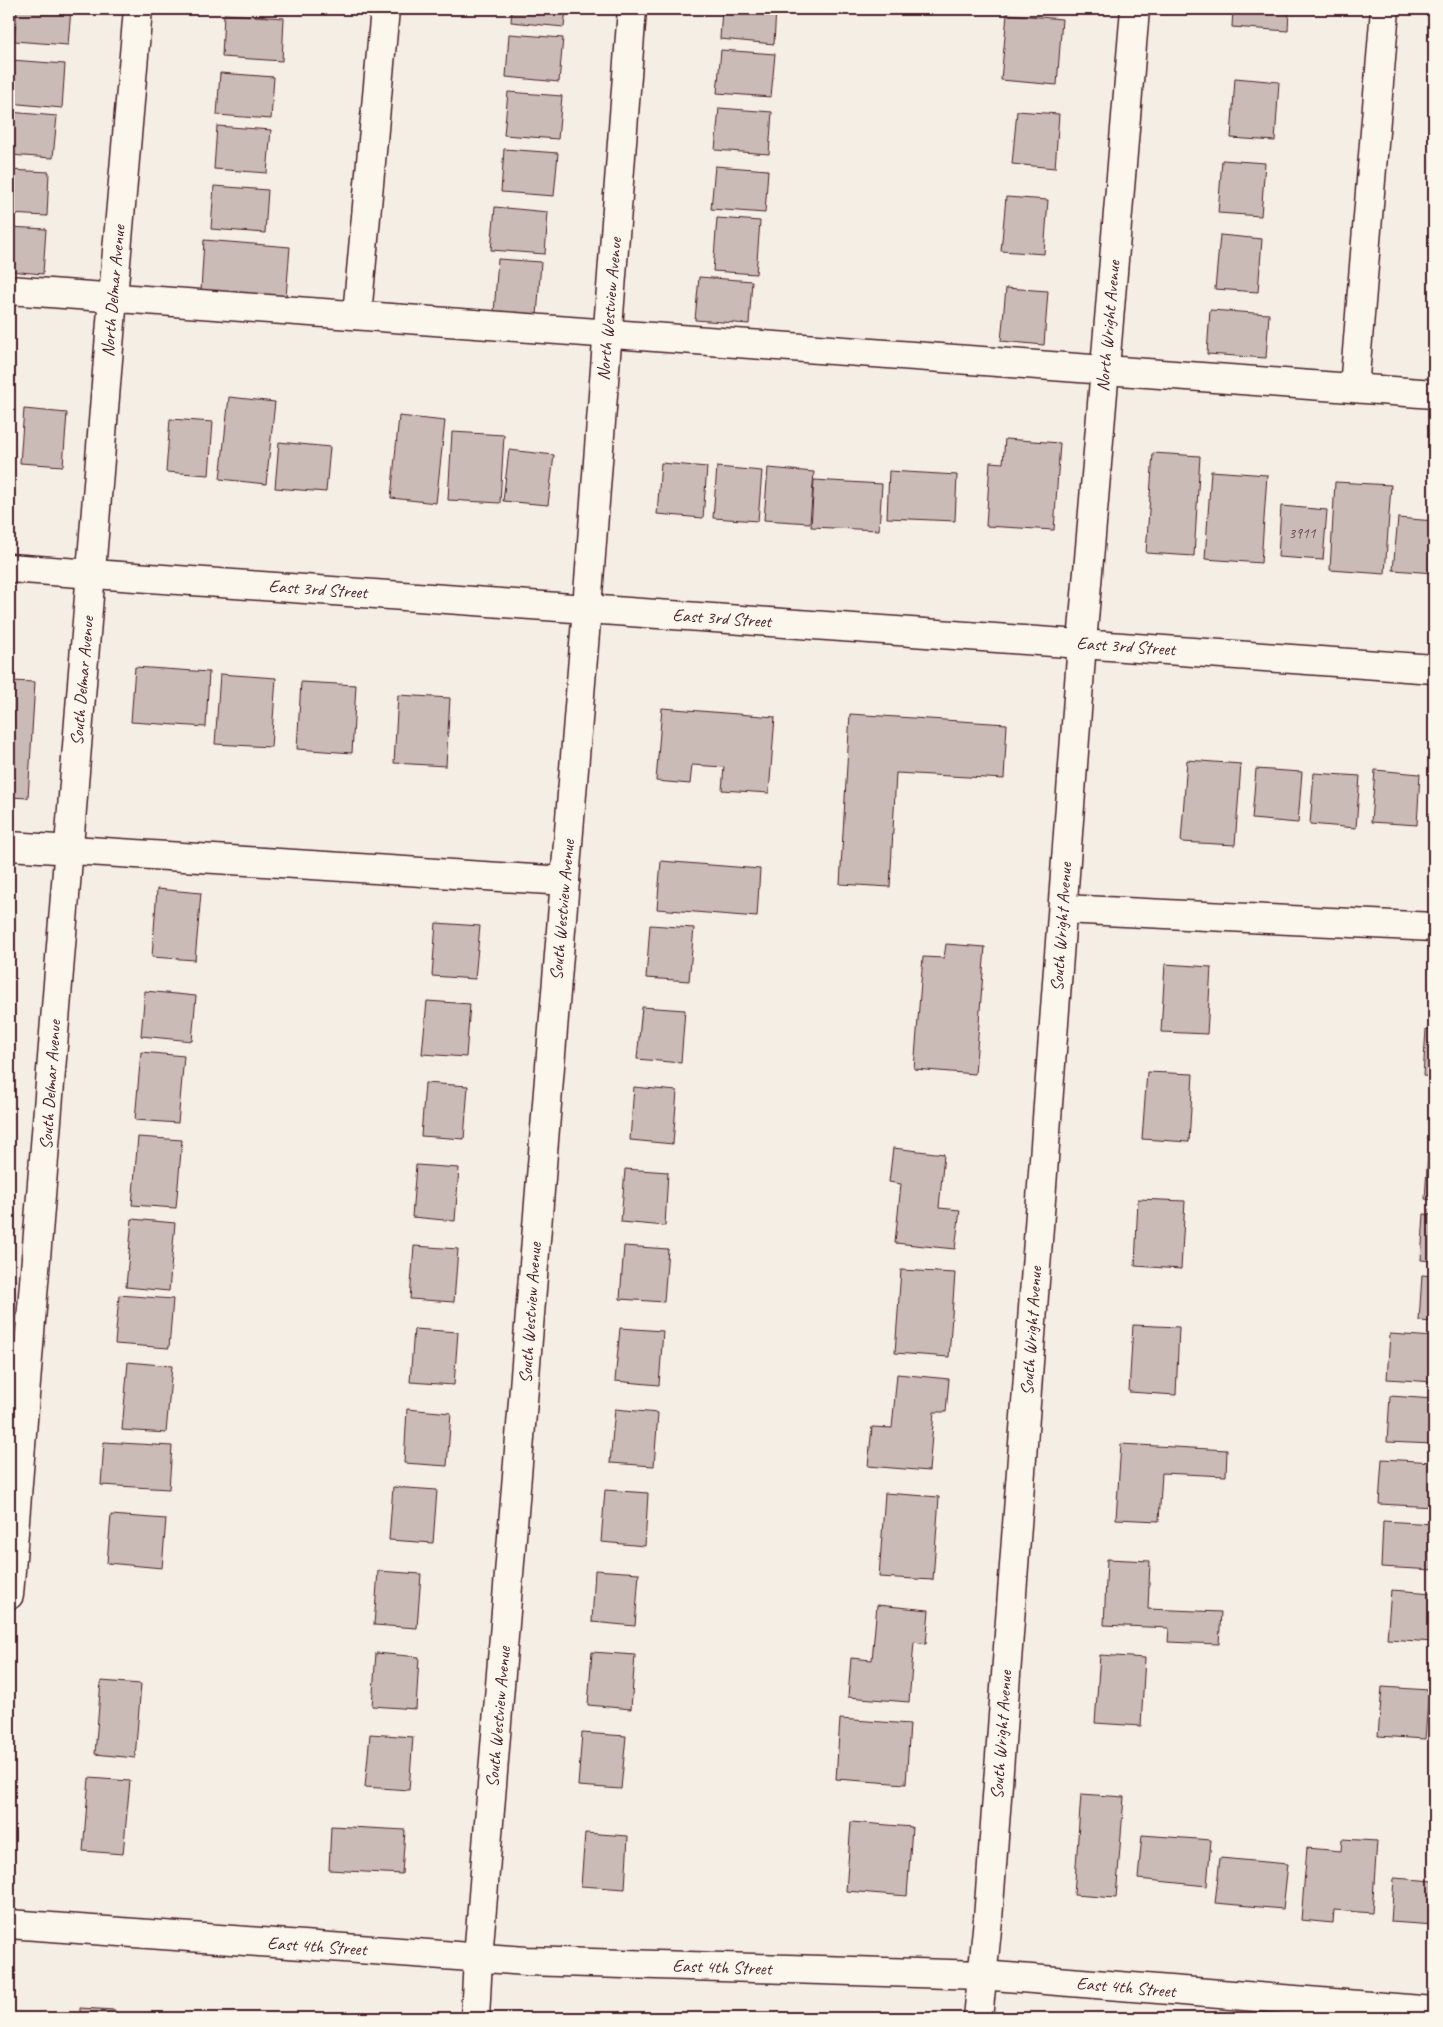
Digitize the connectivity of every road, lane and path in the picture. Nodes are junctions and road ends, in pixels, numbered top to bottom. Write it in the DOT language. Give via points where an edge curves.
graph roads {
  1 [pos="138,9"];
  2 [pos="385,9"];
  3 [pos="632,9"];
  4 [pos="1135,9"];
  5 [pos="1385,9"];
  6 [pos="9,290"];
  7 [pos="113,297"];
  8 [pos="357,315"];
  9 [pos="607,333"];
  10 [pos="1104,370"];
  11 [pos="1354,388"];
  12 [pos="1434,394"];
  13 [pos="9,568"];
  14 [pos="90,574"];
  15 [pos="587,608"];
  16 [pos="1082,643"];
  17 [pos="1434,668"];
  18 [pos="9,846"];
  19 [pos="68,851"];
  20 [pos="565,881"];
  21 [pos="1063,909"];
  22 [pos="1434,927"];
  23 [pos="9,1596"];
  24 [pos="9,1924"];
  25 [pos="478,1958"];
  26 [pos="981,1975"];
  27 [pos="1434,2011"];
  28 [pos="475,2018"];
  29 [pos="978,2018"];
  1 -- 7 [label="street, North Delmar Avenue"];
  2 -- 8 [label="street"];
  3 -- 9 [label="street, North Westview Avenue"];
  4 -- 10 [label="street, North Wright Avenue"];
  5 -- 11 [label="street"];
  6 -- 7 [label="street"];
  7 -- 8 [label="street"];
  7 -- 14 [label="street, North Delmar Avenue"];
  8 -- 9 [label="street"];
  9 -- 10 [label="street"];
  9 -- 15 [label="street, North Westview Avenue"];
  10 -- 11 [label="street"];
  10 -- 16 [label="street, North Wright Avenue"];
  11 -- 12 [label="street"];
  13 -- 14 [label="street, East 3rd Street"];
  14 -- 15 [label="street, East 3rd Street"];
  14 -- 19 [label="street, South Delmar Avenue"];
  15 -- 16 [label="street, East 3rd Street"];
  15 -- 20 [label="street, South Westview Avenue"];
  16 -- 17 [label="street, East 3rd Street"];
  16 -- 21 [label="street, South Wright Avenue"];
  18 -- 19 [label="street"];
  19 -- 20 [label="street"];
  19 -- 23 [label="street, South Delmar Avenue"];
  20 -- 25 [label="street, South Westview Avenue"];
  21 -- 22 [label="street"];
  21 -- 26 [label="street, South Wright Avenue" via="988,1919"];
  24 -- 25 [label="street, East 4th Street"];
  25 -- 26 [label="street, East 4th Street"];
  25 -- 28 [label="street, South Westview Avenue"];
  26 -- 27 [label="street, East 4th Street"];
  26 -- 29 [label="street, South Wright Avenue"];
}
